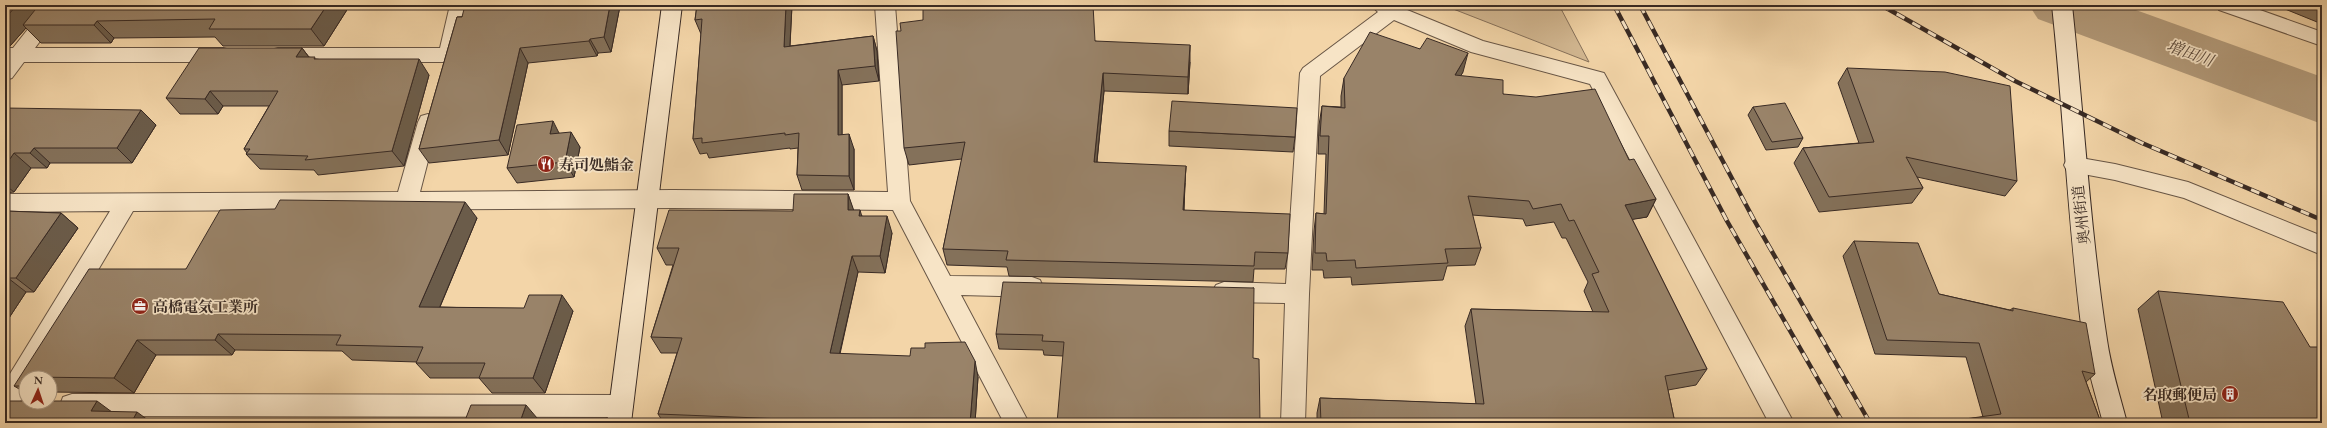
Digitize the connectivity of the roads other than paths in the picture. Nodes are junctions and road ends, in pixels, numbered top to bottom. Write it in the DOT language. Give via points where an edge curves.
graph roads {
  1 [pos="57,5"];
  2 [pos="460,5"];
  3 [pos="672,5"];
  4 [pos="885,5"];
  5 [pos="2062,5"];
  6 [pos="2226,5"];
  7 [pos="1387,9"];
  8 [pos="2322,38"];
  9 [pos="12,55"];
  10 [pos="5,73"];
  11 [pos="434,101"];
  12 [pos="2075,165"];
  13 [pos="647,199"];
  14 [pos="407,200"];
  15 [pos="899,201"];
  16 [pos="127,202"];
  17 [pos="5,203"];
  18 [pos="2322,246"];
  19 [pos="944,285"];
  20 [pos="1054,288"];
  21 [pos="1203,291"];
  22 [pos="1297,294"];
  23 [pos="5,404"];
  24 [pos="18,405"];
  25 [pos="58,405"];
  26 [pos="321,414"];
  27 [pos="620,415"];
  28 [pos="1017,423"];
  29 [pos="1293,423"];
  30 [pos="1782,423"];
  31 [pos="2115,423"];
  1 -- 9 [label="street"];
  2 -- 9 [label="street" via="444,63 248,55"];
  3 -- 13 [label="street"];
  4 -- 15 [label="street"];
  5 -- 12 [label="street, 奥州街道"];
  6 -- 8 [label="street"];
  7 -- 22 [label="street" via="1310,73"];
  7 -- 30 [label="street" via="1478,47 1597,78"];
  9 -- 10 [label="street"];
  11 -- 14 [label="street"];
  12 -- 18 [label="street" via="2188,191"];
  12 -- 31 [label="street, 奥州街道" via="2095,342"];
  13 -- 14 [label="street"];
  13 -- 15 [label="street"];
  13 -- 27 [label="street"];
  14 -- 16 [label="street"];
  15 -- 19 [label="street"];
  16 -- 17 [label="street"];
  16 -- 23 [label="street"];
  19 -- 20 [label="street"];
  19 -- 28 [label="street"];
  21 -- 22 [label="street"];
  22 -- 29 [label="street"];
  23 -- 24 [label="street"];
  25 -- 26 [label="street"];
  26 -- 27 [label="street"];
}
